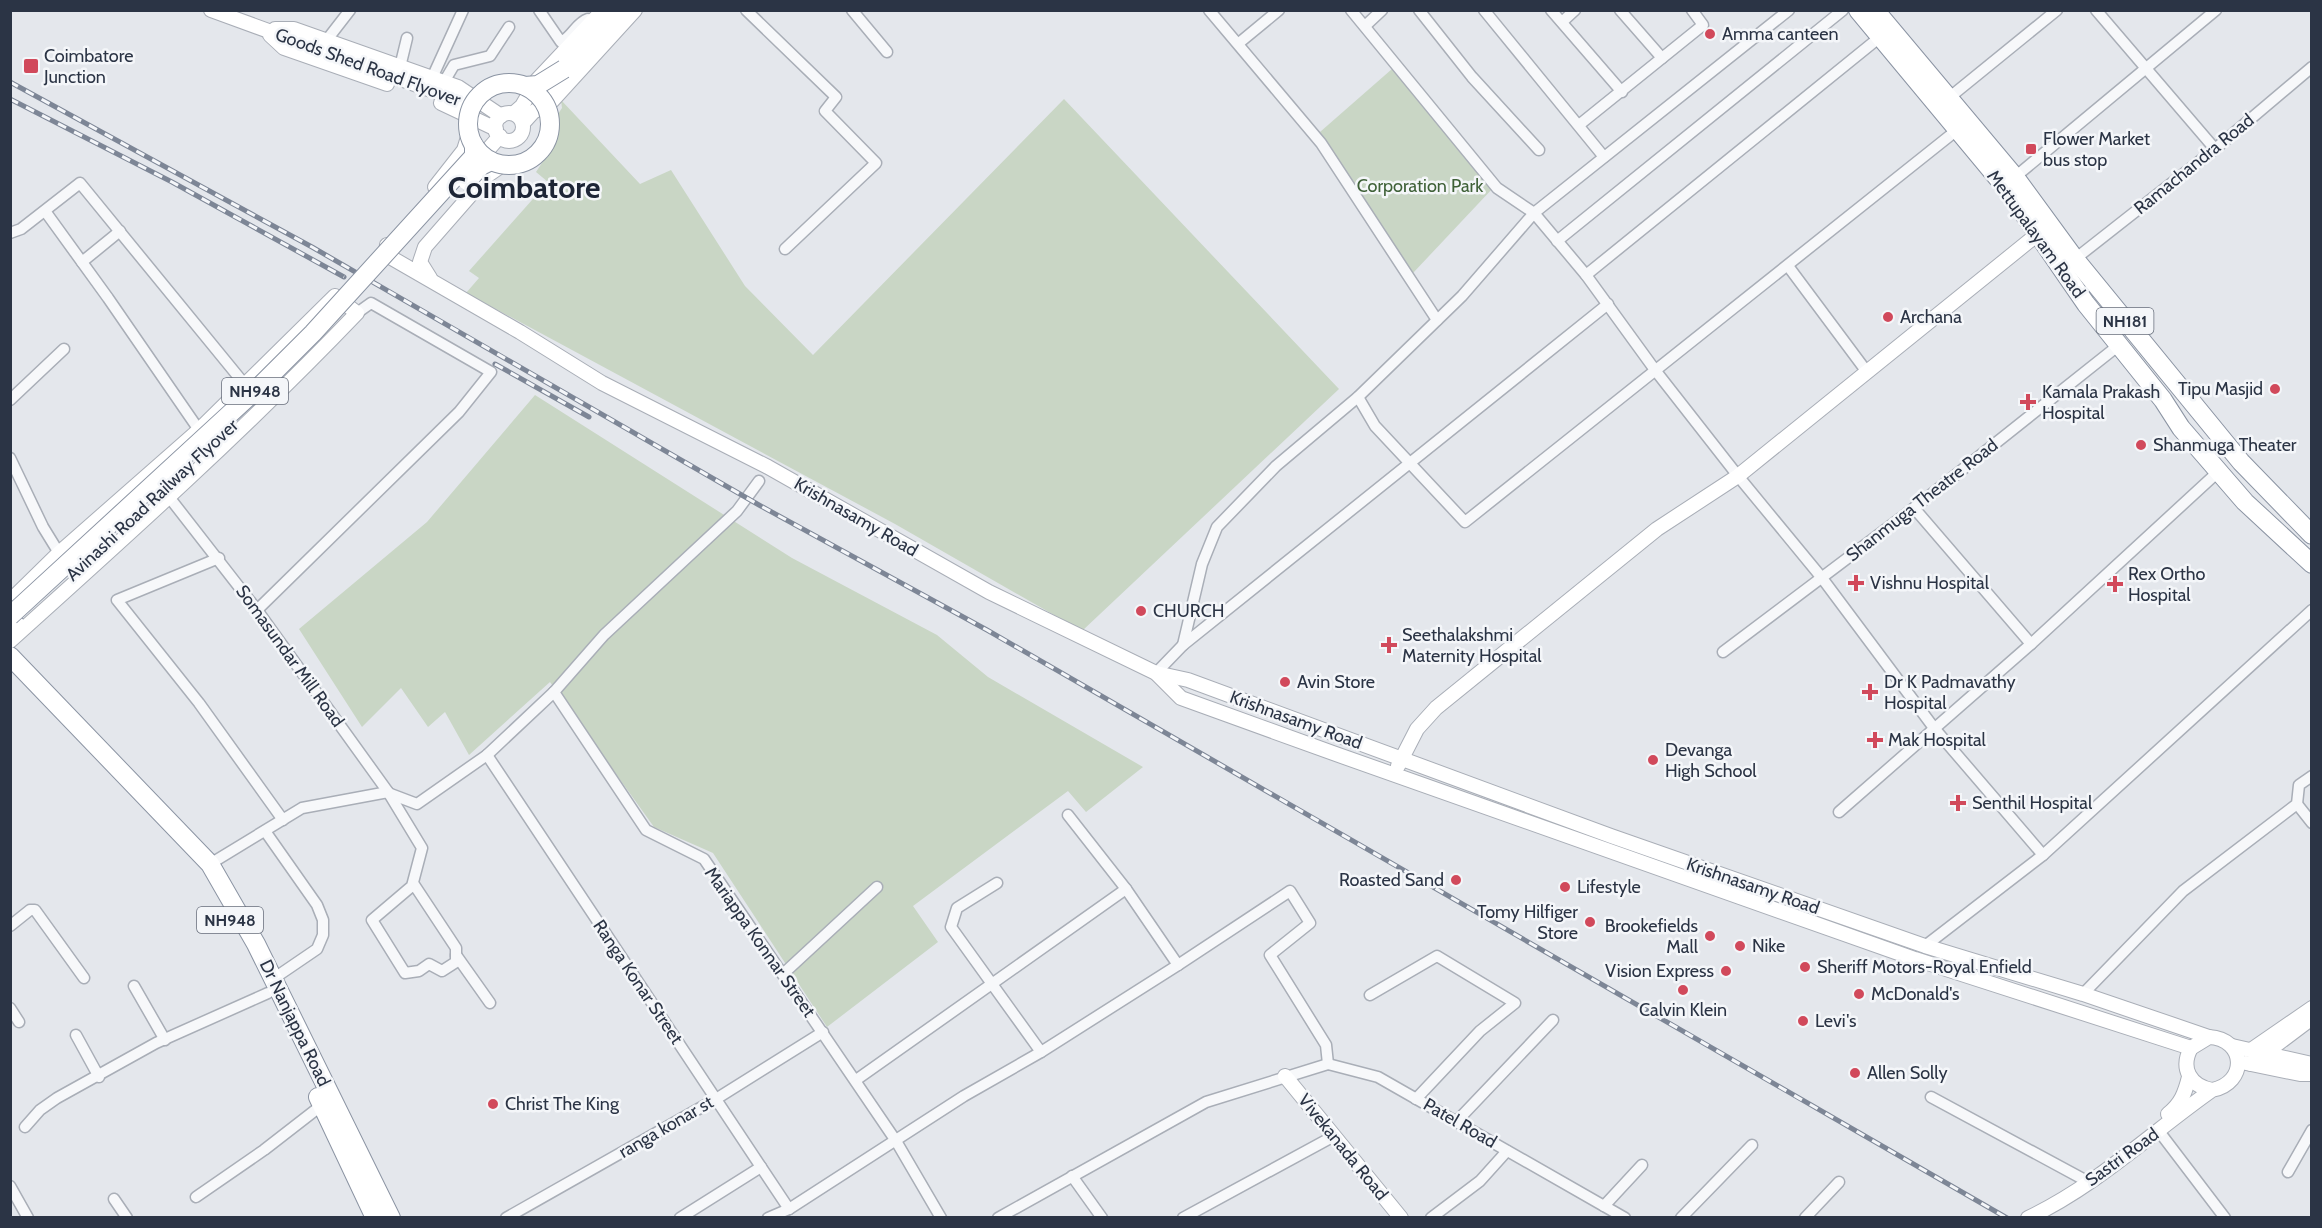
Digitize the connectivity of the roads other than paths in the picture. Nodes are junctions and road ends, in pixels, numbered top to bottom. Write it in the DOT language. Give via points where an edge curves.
graph roads {
  1 [pos="211,10"];
  2 [pos="350,10"];
  3 [pos="463,10"];
  4 [pos="539,10"];
  5 [pos="603,10"];
  6 [pos="618,10"];
  7 [pos="635,10"];
  8 [pos="746,10"];
  9 [pos="852,10"];
  10 [pos="1209,10"];
  11 [pos="1279,10"];
  12 [pos="1351,10"];
  13 [pos="1382,10"];
  14 [pos="1419,10"];
  15 [pos="1484,10"];
  16 [pos="1551,10"];
  17 [pos="1575,10"];
  18 [pos="1620,10"];
  19 [pos="1692,10"];
  20 [pos="1789,10"];
  21 [pos="1843,10"];
  22 [pos="1858,10"];
  23 [pos="1875,10"];
  24 [pos="2057,10"];
  25 [pos="2096,10"];
  26 [pos="2216,10"];
  27 [pos="1562,22"];
  28 [pos="591,23"];
  29 [pos="1365,26"];
  30 [pos="509,27"];
  31 [pos="264,29"];
  32 [pos="1881,37"];
  33 [pos="407,38"];
  34 [pos="326,41"];
  35 [pos="1239,43"];
  36 [pos="887,52"];
  37 [pos="1662,58"];
  38 [pos="400,66"];
  39 [pos="2312,67"];
  40 [pos="564,69"];
  41 [pos="2148,70"];
  42 [pos="438,80"];
  43 [pos="525,86"];
  44 [pos="1622,92"];
  45 [pos="1950,98"];
  46 [pos="542,100"];
  47 [pos="472,105"];
  48 [pos="507,123"];
  49 [pos="1579,125"];
  50 [pos="1957,130"];
  51 [pos="2215,149"];
  52 [pos="1539,150"];
  53 [pos="484,151"];
  54 [pos="1604,157"];
  55 [pos="2015,177"];
  56 [pos="45,211"];
  57 [pos="1534,213"];
  58 [pos="2044,229"];
  59 [pos="120,231"];
  60 [pos="10,233"];
  61 [pos="1557,241"];
  62 [pos="785,249"];
  63 [pos="2075,259"];
  64 [pos="82,262"];
  65 [pos="1788,266"];
  66 [pos="1586,275"];
  67 [pos="436,284"];
  68 [pos="1608,304"];
  69 [pos="357,313"];
  70 [pos="1437,320"];
  71 [pos="2119,345"];
  72 [pos="64,349"];
  73 [pos="1655,370"];
  74 [pos="1867,372"];
  75 [pos="246,386"];
  76 [pos="1358,397"];
  77 [pos="10,400"];
  78 [pos="199,430"];
  79 [pos="10,458"];
  80 [pos="1409,464"];
  81 [pos="2219,471"];
  82 [pos="175,473"];
  83 [pos="151,474"];
  84 [pos="1738,476"];
  85 [pos="759,480"];
  86 [pos="166,492"];
  87 [pos="1914,508"];
  88 [pos="2312,535"];
  89 [pos="59,553"];
  90 [pos="219,558"];
  91 [pos="2312,564"];
  92 [pos="1822,578"];
  93 [pos="10,601"];
  94 [pos="257,610"];
  95 [pos="2312,610"];
  96 [pos="12,628"];
  97 [pos="2031,644"];
  98 [pos="1183,645"];
  99 [pos="1723,652"];
  100 [pos="10,656"];
  101 [pos="10,673"];
  102 [pos="1156,673"];
  103 [pos="554,692"];
  104 [pos="1934,728"];
  105 [pos="487,755"];
  106 [pos="1402,759"];
  107 [pos="1394,774"];
  108 [pos="2312,776"];
  109 [pos="388,792"];
  110 [pos="2297,804"];
  111 [pos="1839,812"];
  112 [pos="1068,815"];
  113 [pos="283,820"];
  114 [pos="2312,823"];
  115 [pos="265,831"];
  116 [pos="2043,855"];
  117 [pos="210,864"];
  118 [pos="413,883"];
  119 [pos="997,883"];
  120 [pos="877,887"];
  121 [pos="1126,889"];
  122 [pos="10,926"];
  123 [pos="1925,946"];
  124 [pos="456,955"];
  125 [pos="1178,965"];
  126 [pos="783,974"];
  127 [pos="84,978"];
  128 [pos="993,983"];
  129 [pos="134,986"];
  130 [pos="271,986"];
  131 [pos="2083,994"];
  132 [pos="1370,995"];
  133 [pos="490,1003"];
  134 [pos="10,1008"];
  135 [pos="2312,1008"];
  136 [pos="2312,1018"];
  137 [pos="1553,1020"];
  138 [pos="19,1022"];
  139 [pos="823,1032"];
  140 [pos="76,1035"];
  141 [pos="2209,1038"];
  142 [pos="165,1040"];
  143 [pos="2191,1048"];
  144 [pos="1041,1052"];
  145 [pos="2251,1057"];
  146 [pos="1328,1064"];
  147 [pos="2312,1064"];
  148 [pos="2312,1074"];
  149 [pos="1285,1076"];
  150 [pos="99,1077"];
  151 [pos="2189,1077"];
  152 [pos="856,1080"];
  153 [pos="2211,1090"];
  154 [pos="1931,1097"];
  155 [pos="716,1099"];
  156 [pos="1416,1099"];
  157 [pos="322,1105"];
  158 [pos="1456,1122"];
  159 [pos="25,1127"];
  160 [pos="2158,1130"];
  161 [pos="2312,1130"];
  162 [pos="1334,1136"];
  163 [pos="896,1141"];
  164 [pos="1752,1145"];
  165 [pos="1507,1151"];
  166 [pos="1642,1165"];
  167 [pos="761,1167"];
  168 [pos="2288,1172"];
  169 [pos="1072,1176"];
  170 [pos="2083,1179"];
  171 [pos="1839,1182"];
  172 [pos="10,1186"];
  173 [pos="196,1197"];
  174 [pos="114,1199"];
  175 [pos="1604,1206"];
  176 [pos="789,1213"];
  177 [pos="28,1218"];
  178 [pos="127,1218"];
  179 [pos="375,1218"];
  180 [pos="391,1218"];
  181 [pos="506,1218"];
  182 [pos="680,1218"];
  183 [pos="768,1218"];
  184 [pos="941,1218"];
  185 [pos="998,1218"];
  186 [pos="1102,1218"];
  187 [pos="1183,1218"];
  188 [pos="1401,1218"];
  189 [pos="1431,1218"];
  190 [pos="1625,1218"];
  191 [pos="1681,1218"];
  192 [pos="1805,1218"];
  193 [pos="2015,1218"];
  194 [pos="2028,1218"];
  195 [pos="2225,1218"];
  1 -- 31 [label="main road, Goods Shed Road Flyover"];
  2 -- 34 [label="street"];
  3 -- 42 [label="street"];
  4 -- 28 [label="street" via="561,42 571,37 582,21 588,19"];
  5 -- 28 [label="main road"];
  6 -- 40 [label="highway"];
  7 -- 48 [label="main road" via="552,101"];
  8 -- 62 [label="street" via="836,97 825,111 876,163"];
  9 -- 36 [label="street"];
  10 -- 35 [label="street"];
  11 -- 35 [label="street"];
  12 -- 29 [label="street"];
  13 -- 29 [label="street"];
  14 -- 52 [label="street"];
  15 -- 49 [label="street"];
  16 -- 27 [label="street"];
  17 -- 27 [label="street"];
  18 -- 37 [label="street"];
  19 -- 37 [label="street" via="1703,25"];
  20 -- 54 [label="street"];
  21 -- 61 [label="street"];
  22 -- 32 [label="highway, Mettupalayam Road / NH181"];
  23 -- 45 [label="highway, Mettupalayam Road / NH181"];
  24 -- 45 [label="street"];
  25 -- 41 [label="street"];
  26 -- 41 [label="street"];
  27 -- 44 [label="street"];
  28 -- 48 [label="main road" via="537,80"];
  29 -- 57 [label="street" via="1497,188"];
  30 -- 42 [label="street" via="490,56 454,65"];
  31 -- 34 [label="main road" via="294,29"];
  31 -- 47 [label="main road, Goods Shed Road Flyover"];
  31 -- 48 [label="main road" via="284,48"];
  32 -- 50 [label="highway, Mettupalayam Road / NH181"];
  32 -- 66 [label="street"];
  33 -- 38 [label="street"];
  34 -- 38 [label="main road"];
  35 -- 70 [label="street" via="1320,143"];
  37 -- 44 [label="street"];
  38 -- 42 [label="main road"];
  39 -- 51 [label="street, Ramachandra Road"];
  40 -- 43 [label="highway, bridge" via="538,85"];
  40 -- 46 [label="highway, bridge" via="545,90"];
  41 -- 51 [label="street"];
  41 -- 55 [label="street"];
  42 -- 48 [label="main road" via="466,91"];
  43 -- 46 [label="highway, bridge"];
  43 -- 47 [label="highway, bridge" via="501,84 489,88"];
  44 -- 49 [label="street"];
  45 -- 55 [label="highway, Mettupalayam Road / NH181"];
  46 -- 53 [label="highway, NH948, bridge" via="550,125 543,144 530,159"];
  47 -- 53 [label="highway, bridge" via="468,124"];
  48 -- 53 [label="main road"];
  49 -- 54 [label="street"];
  50 -- 58 [label="highway, Mettupalayam Road / NH181"];
  50 -- 65 [label="street"];
  51 -- 63 [label="street, Ramachandra Road"];
  53 -- 67 [label="main road, Krishnasamy Road" via="481,182 425,247 420,262"];
  53 -- 67 [label="main road, Krishnasamy Road" via="464,150 388,242 386,252 390,257"];
  53 -- 96 [label="highway, Avinashi Road Railway Flyover / NH948, bridge" via="473,174 257,404"];
  54 -- 57 [label="street"];
  55 -- 58 [label="highway, Mettupalayam Road / NH181"];
  56 -- 59 [label="street" via="80,183"];
  56 -- 60 [label="street" via="21,230"];
  56 -- 64 [label="street"];
  57 -- 61 [label="street"];
  57 -- 70 [label="street"];
  58 -- 63 [label="highway, Mettupalayam Road / NH181"];
  58 -- 71 [label="highway, Mettupalayam Road / NH181" via="2086,304"];
  58 -- 74 [label="main road"];
  59 -- 64 [label="street"];
  59 -- 75 [label="street"];
  61 -- 66 [label="street"];
  63 -- 88 [label="highway, Mettupalayam Road / NH181" via="2241,462"];
  64 -- 78 [label="street"];
  65 -- 73 [label="street"];
  65 -- 74 [label="street"];
  66 -- 68 [label="street"];
  67 -- 102 [label="main road, Krishnasamy Road" via="602,383 768,467 989,592"];
  68 -- 73 [label="street"];
  68 -- 80 [label="street"];
  69 -- 75 [label="main road" via="335,296"];
  69 -- 86 [label="main road" via="285,389"];
  69 -- 94 [label="street" via="371,303 491,372 459,412"];
  70 -- 76 [label="street"];
  71 -- 81 [label="highway, Mettupalayam Road / NH181" via="2181,428"];
  71 -- 87 [label="street, Shanmuga Theatre Road"];
  72 -- 77 [label="street"];
  73 -- 80 [label="street" via="1465,522"];
  73 -- 84 [label="street"];
  74 -- 84 [label="main road"];
  75 -- 78 [label="main road"];
  76 -- 80 [label="street" via="1375,426"];
  76 -- 98 [label="street" via="1276,466 1217,527 1202,564"];
  78 -- 83 [label="main road"];
  79 -- 89 [label="street"];
  80 -- 98 [label="street"];
  81 -- 91 [label="highway, Mettupalayam Road / NH181"];
  81 -- 97 [label="street"];
  82 -- 86 [label="main road"];
  83 -- 86 [label="street, Somasundar Mill Road"];
  83 -- 89 [label="main road"];
  84 -- 92 [label="street"];
  84 -- 106 [label="main road" via="1657,529 1436,708 1418,729"];
  85 -- 103 [label="street" via="736,511 604,635"];
  86 -- 90 [label="street, Somasundar Mill Road"];
  86 -- 96 [label="main road"];
  87 -- 92 [label="street, Shanmuga Theatre Road"];
  87 -- 97 [label="street"];
  89 -- 93 [label="main road"];
  90 -- 94 [label="street, Somasundar Mill Road"];
  90 -- 113 [label="street" via="117,600 199,703"];
  92 -- 99 [label="street, Shanmuga Theatre Road"];
  92 -- 104 [label="street"];
  94 -- 109 [label="street, Somasundar Mill Road"];
  95 -- 116 [label="street"];
  97 -- 104 [label="street"];
  98 -- 102 [label="street"];
  100 -- 117 [label="highway, Dr Nanjappa Road / NH948"];
  101 -- 130 [label="highway, Dr Nanjappa Road / NH948" via="202,872"];
  102 -- 106 [label="main road, Krishnasamy Road" via="1188,680"];
  102 -- 107 [label="main road" via="1181,698"];
  103 -- 105 [label="street"];
  103 -- 126 [label="street, Mariappa Konnar Street" via="646,830 704,860"];
  104 -- 111 [label="street"];
  104 -- 116 [label="street"];
  105 -- 109 [label="street" via="417,804"];
  105 -- 155 [label="street, Ranga Konar Street"];
  106 -- 107 [label="main road"];
  106 -- 123 [label="main road, Krishnasamy Road"];
  107 -- 143 [label="main road" via="1915,959"];
  108 -- 110 [label="street" via="2299,786"];
  109 -- 113 [label="street" via="302,808"];
  109 -- 118 [label="street, Somasundar Mill Road" via="422,848"];
  110 -- 114 [label="street"];
  110 -- 131 [label="street" via="2183,891"];
  112 -- 121 [label="street"];
  113 -- 115 [label="street"];
  115 -- 117 [label="street"];
  115 -- 130 [label="street" via="317,905 323,920 323,935 316,949"];
  116 -- 123 [label="street"];
  117 -- 130 [label="highway, Dr Nanjappa Road / NH948"];
  118 -- 124 [label="street" via="456,948"];
  118 -- 124 [label="street" via="372,920 405,973 419,971 429,964 442,971 456,962"];
  119 -- 128 [label="street" via="957,908 951,927"];
  120 -- 126 [label="street"];
  121 -- 125 [label="street"];
  121 -- 128 [label="street"];
  122 -- 127 [label="street" via="35,910"];
  123 -- 131 [label="main road, Krishnasamy Road"];
  124 -- 133 [label="street"];
  125 -- 144 [label="street"];
  125 -- 146 [label="street" via="1290,891 1310,923 1270,955 1326,1045"];
  126 -- 139 [label="street, Mariappa Konnar Street"];
  128 -- 144 [label="street"];
  128 -- 152 [label="street"];
  129 -- 142 [label="street"];
  130 -- 142 [label="street"];
  130 -- 157 [label="highway, Dr Nanjappa Road / NH948"];
  130 -- 180 [label="highway, Dr Nanjappa Road / NH948"];
  131 -- 141 [label="main road, Krishnasamy Road"];
  132 -- 156 [label="street" via="1437,956 1515,1004 1480,1031"];
  134 -- 138 [label="street"];
  135 -- 145 [label="main road"];
  136 -- 145 [label="main road"];
  137 -- 158 [label="street"];
  139 -- 152 [label="street, Mariappa Konnar Street"];
  139 -- 155 [label="street, ranga konar st"];
  140 -- 150 [label="street"];
  141 -- 143 [label="main road"];
  141 -- 145 [label="main road" via="2218,1038"];
  142 -- 150 [label="street"];
  143 -- 151 [label="main road" via="2186,1062"];
  144 -- 163 [label="street"];
  145 -- 147 [label="main road"];
  145 -- 148 [label="main road" via="2300,1074"];
  145 -- 153 [label="main road" via="2228,1084"];
  146 -- 149 [label="street"];
  146 -- 156 [label="street, Patel Road" via="1378,1077"];
  149 -- 162 [label="main road, Vivekanada Road"];
  149 -- 169 [label="street" via="1206,1102"];
  150 -- 159 [label="street" via="57,1098"];
  151 -- 153 [label="main road"];
  151 -- 170 [label="main road, Sastri Road" via="2177,1107"];
  152 -- 163 [label="street, Mariappa Konnar Street"];
  153 -- 160 [label="main road, Sastri Road"];
  154 -- 170 [label="street"];
  155 -- 167 [label="street, Ranga Konar Street"];
  155 -- 181 [label="street, ranga konar st"];
  156 -- 158 [label="street, Patel Road"];
  157 -- 173 [label="street"];
  157 -- 179 [label="highway, Dr Nanjappa Road / NH948"];
  158 -- 165 [label="street, Patel Road"];
  160 -- 194 [label="main road, Sastri Road" via="2054,1206"];
  160 -- 195 [label="street"];
  161 -- 168 [label="street"];
  162 -- 187 [label="street"];
  162 -- 188 [label="main road, Vivekanada Road"];
  163 -- 176 [label="street"];
  163 -- 184 [label="street, Mariappa Konnar Street"];
  164 -- 191 [label="street"];
  165 -- 175 [label="street, Patel Road"];
  165 -- 189 [label="street" via="1480,1181"];
  166 -- 175 [label="street"];
  167 -- 176 [label="street, Ranga Konar Street"];
  167 -- 182 [label="street"];
  169 -- 185 [label="street"];
  169 -- 186 [label="street"];
  170 -- 193 [label="main road, Sastri Road"];
  171 -- 192 [label="street"];
  172 -- 177 [label="street"];
  174 -- 178 [label="street"];
  175 -- 190 [label="street, Patel Road"];
  176 -- 183 [label="street"];
}
